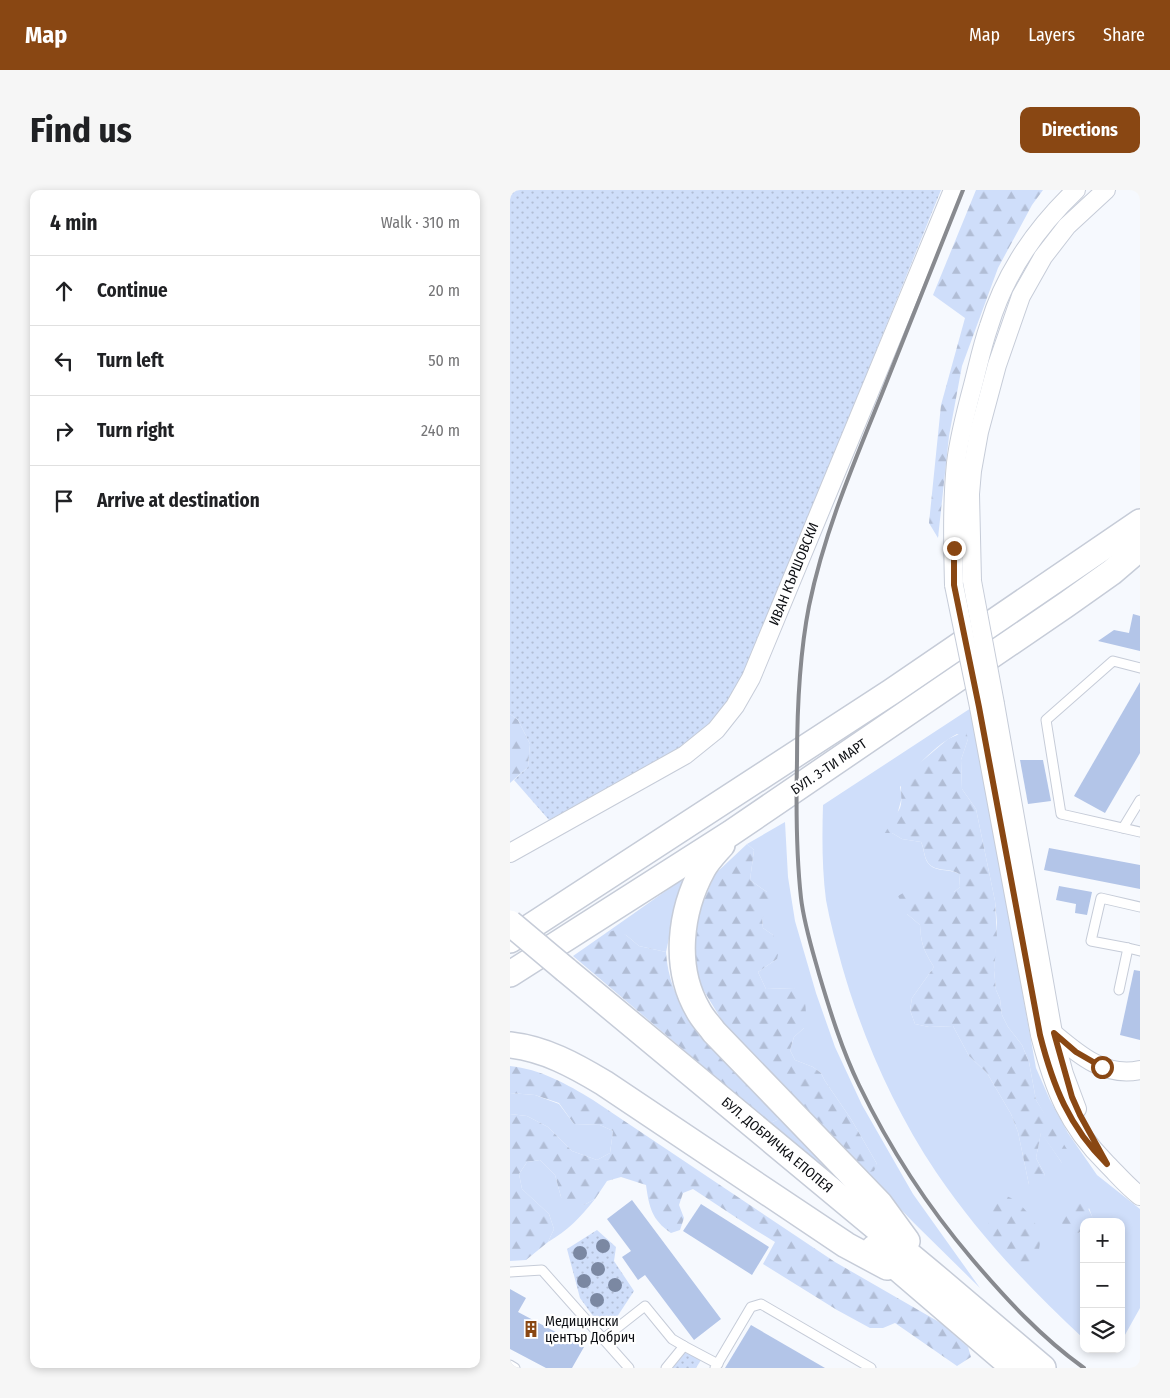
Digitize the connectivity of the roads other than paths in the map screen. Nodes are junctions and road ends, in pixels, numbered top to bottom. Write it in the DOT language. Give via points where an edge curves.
graph roads {
  1 [pos="952,190"];
  2 [pos="1076,190"];
  3 [pos="1106,190"];
  4 [pos="1140,522"];
  5 [pos="1140,548"];
  6 [pos="1140,560"];
  7 [pos="1112,572"];
  8 [pos="1140,668"];
  9 [pos="987,705"];
  10 [pos="1140,800"];
  11 [pos="1123,828"];
  12 [pos="1140,832"];
  13 [pos="731,834"];
  14 [pos="510,853"];
  15 [pos="1140,907"];
  16 [pos="510,923"];
  17 [pos="510,941"];
  18 [pos="1128,948"];
  19 [pos="1140,950"];
  20 [pos="510,974"];
  21 [pos="561,974"];
  22 [pos="1119,990"];
  23 [pos="1054,1033"];
  24 [pos="510,1045"];
  25 [pos="1140,1070"];
  26 [pos="1107,1164"];
  27 [pos="1140,1196"];
  28 [pos="510,1272"];
  29 [pos="925,1279"];
  30 [pos="603,1339"];
  31 [pos="684,1346"];
  32 [pos="510,1365"];
  33 [pos="717,1366"];
  34 [pos="515,1368"];
  35 [pos="629,1368"];
  36 [pos="666,1368"];
  37 [pos="870,1368"];
  38 [pos="1014,1368"];
  39 [pos="1043,1368"];
  1 -- 14 [label="street, ИВАН КЪРШОВСКИ" via="751,678 735,706 716,730 685,755"];
  2 -- 9 [label="street, bridge" via="1050,216 1022,252 1003,289 989,326 956,462 954,585"];
  3 -- 9 [label="street, bridge" via="1067,226 1043,257 1020,296 979,432 970,504 972,581"];
  4 -- 17 [label="main road, БУЛ. 3-ТИ МАРТ" via="890,692"];
  5 -- 7 [label="main road, БУЛ. 3-ТИ МАРТ"];
  6 -- 7 [label="main road"];
  7 -- 13 [label="main road, БУЛ. 3-ТИ МАРТ"];
  8 -- 11 [label="lane" via="1113,661 1046,720 1061,814"];
  9 -- 23 [label="street"];
  9 -- 26 [label="street" via="1047,1064 1060,1098 1082,1137"];
  10 -- 11 [label="lane"];
  11 -- 12 [label="lane"];
  13 -- 20 [label="main road, БУЛ. 3-ТИ МАРТ"];
  13 -- 29 [label="main road" via="704,868 689,903 683,931 682,962 687,986 698,1010 714,1032 880,1204"];
  15 -- 18 [label="lane" via="1101,898 1091,941"];
  16 -- 21 [label="main road, БУЛ. ДОБРИЧКА ЕПОПЕЯ, bridge"];
  17 -- 21 [label="main road, БУЛ. ДОБРИЧКА ЕПОПЕЯ"];
  18 -- 19 [label="lane"];
  18 -- 22 [label="lane"];
  21 -- 29 [label="main road, БУЛ. ДОБРИЧКА ЕПОПЕЯ"];
  23 -- 25 [label="street" via="1076,1052 1102,1067 1131,1072"];
  23 -- 26 [label="street" via="1072,1097"];
  24 -- 29 [label="main road" via="547,1054 576,1066 846,1244"];
  26 -- 27 [label="street"];
  28 -- 30 [label="lane" via="542,1270"];
  29 -- 38 [label="main road, БУЛ. ДОБРИЧКА ЕПОПЕЯ"];
  29 -- 39 [label="main road, БУЛ. ДОБРИЧКА ЕПОПЕЯ"];
  30 -- 31 [label="lane" via="645,1306 672,1339"];
  30 -- 35 [label="lane"];
  31 -- 33 [label="lane"];
  31 -- 36 [label="lane"];
  32 -- 34 [label="lane"];
  33 -- 37 [label="lane" via="751,1307 761,1304"];
}
